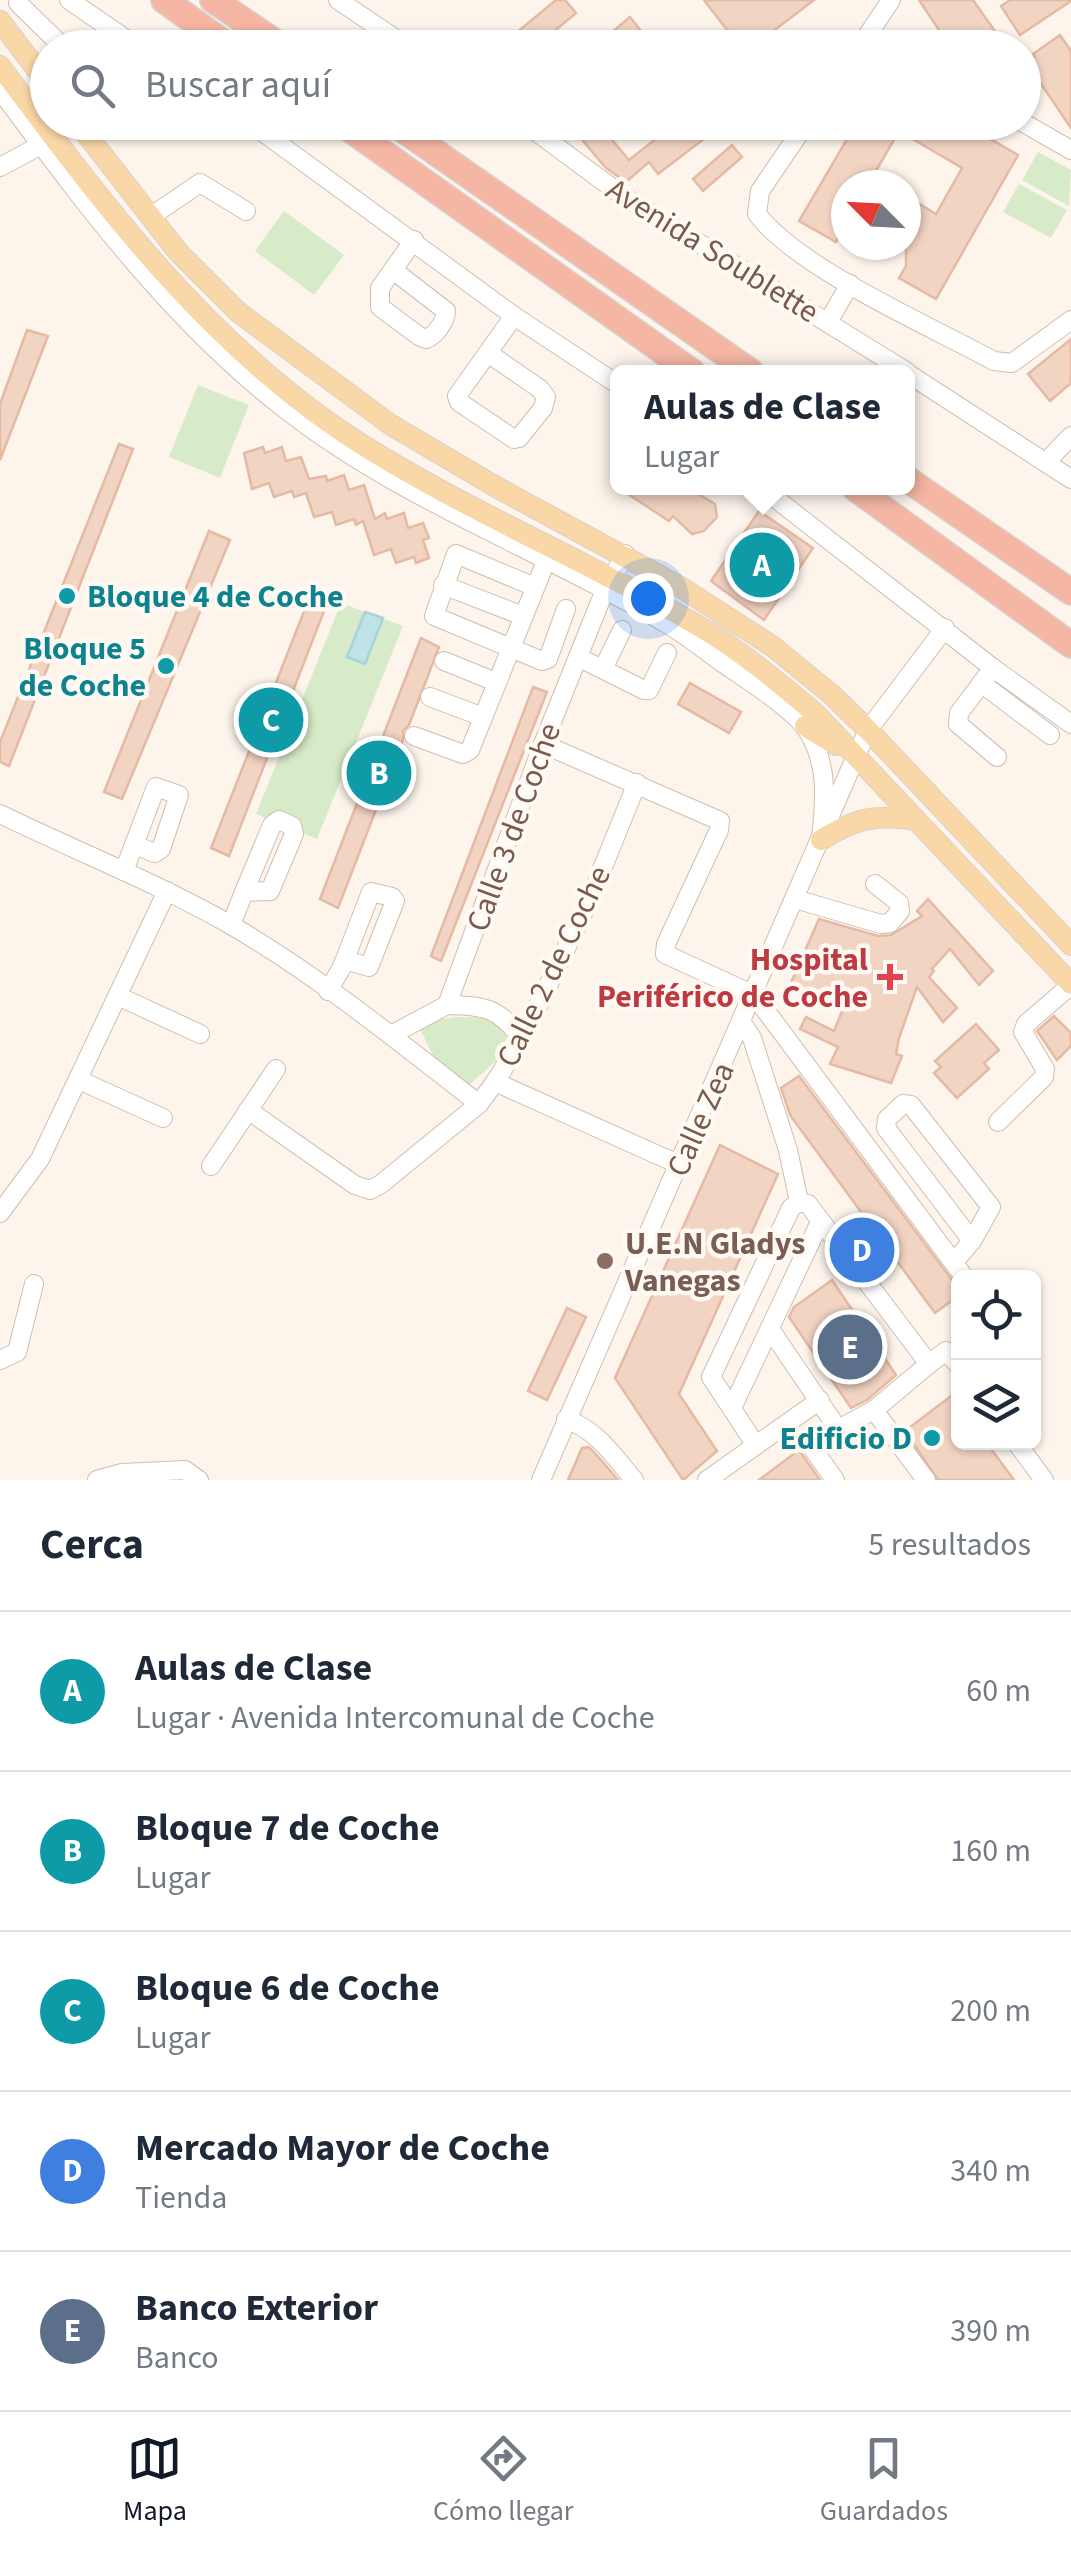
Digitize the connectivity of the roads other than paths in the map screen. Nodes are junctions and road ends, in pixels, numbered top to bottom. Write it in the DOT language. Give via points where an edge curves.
graph roads {
  1 [pos="69,0"];
  2 [pos="164,0"];
  3 [pos="213,0"];
  4 [pos="338,0"];
  5 [pos="891,0"];
  6 [pos="18,3"];
  7 [pos="0,21"];
  8 [pos="46,30"];
  9 [pos="102,30"];
  10 [pos="206,30"];
  11 [pos="257,30"];
  12 [pos="382,30"];
  13 [pos="876,30"];
  14 [pos="30,60"];
  15 [pos="0,66"];
  16 [pos="4,101"];
  17 [pos="30,108"];
  18 [pos="1041,130"];
  19 [pos="30,132"];
  20 [pos="37,140"];
  21 [pos="53,140"];
  22 [pos="91,140"];
  23 [pos="273,140"];
  24 [pos="365,140"];
  25 [pos="418,140"];
  26 [pos="548,140"];
  27 [pos="795,140"];
  28 [pos="1066,141"];
  29 [pos="41,145"];
  30 [pos="0,167"];
  31 [pos="246,211"];
  32 [pos="150,217"];
  33 [pos="414,240"];
  34 [pos="393,270"];
  35 [pos="850,284"];
  36 [pos="514,316"];
  37 [pos="1071,320"];
  38 [pos="828,322"];
  39 [pos="488,353"];
  40 [pos="682,365"];
  41 [pos="741,365"];
  42 [pos="896,365"];
  43 [pos="915,377"];
  44 [pos="610,379"];
  45 [pos="1071,436"];
  46 [pos="1046,462"];
  47 [pos="1071,478"];
  48 [pos="915,485"];
  49 [pos="771,495"];
  50 [pos="864,495"];
  51 [pos="625,554"];
  52 [pos="546,561"];
  53 [pos="444,585"];
  54 [pos="609,585"];
  55 [pos="535,587"];
  56 [pos="1071,592"];
  57 [pos="566,609"];
  58 [pos="523,616"];
  59 [pos="667,616"];
  60 [pos="945,628"];
  61 [pos="622,630"];
  62 [pos="1071,645"];
  63 [pos="510,648"];
  64 [pos="667,652"];
  65 [pos="578,657"];
  66 [pos="444,661"];
  67 [pos="993,668"];
  68 [pos="602,669"];
  69 [pos="496,682"];
  70 [pos="981,683"];
  71 [pos="430,698"];
  72 [pos="483,717"];
  73 [pos="1071,724"];
  74 [pos="805,726"];
  75 [pos="868,730"];
  76 [pos="1050,735"];
  77 [pos="414,736"];
  78 [pos="543,744"];
  79 [pos="856,756"];
  80 [pos="996,757"];
  81 [pos="637,783"];
  82 [pos="0,814"];
  83 [pos="916,820"];
  84 [pos="820,840"];
  85 [pos="134,845"];
  86 [pos="124,871"];
  87 [pos="875,884"];
  88 [pos="167,892"];
  89 [pos="244,892"];
  90 [pos="795,899"];
  91 [pos="230,925"];
  92 [pos="1071,945"];
  93 [pos="346,960"];
  94 [pos="1071,984"];
  95 [pos="328,991"];
  96 [pos="754,995"];
  97 [pos="120,997"];
  98 [pos="447,1005"];
  99 [pos="742,1023"];
  100 [pos="200,1034"];
  101 [pos="390,1035"];
  102 [pos="522,1039"];
  103 [pos="276,1069"];
  104 [pos="80,1080"];
  105 [pos="495,1082"];
  106 [pos="479,1104"];
  107 [pos="248,1110"];
  108 [pos="163,1118"];
  109 [pos="998,1122"];
  110 [pos="885,1124"];
  111 [pos="859,1134"];
  112 [pos="680,1165"];
  113 [pos="212,1166"];
  114 [pos="800,1202"];
  115 [pos="0,1213"];
  116 [pos="820,1222"];
  117 [pos="972,1240"];
  118 [pos="959,1270"];
  119 [pos="34,1284"];
  120 [pos="770,1329"];
  121 [pos="951,1353"];
  122 [pos="0,1360"];
  123 [pos="930,1364"];
  124 [pos="820,1400"];
  125 [pos="732,1408"];
  126 [pos="874,1410"];
  127 [pos="566,1419"];
  128 [pos="838,1428"];
  129 [pos="754,1444"];
  130 [pos="1022,1450"];
  131 [pos="98,1480"];
  132 [pos="198,1480"];
  133 [pos="541,1480"];
  134 [pos="634,1480"];
  135 [pos="706,1480"];
  136 [pos="835,1480"];
  137 [pos="926,1480"];
  138 [pos="1044,1480"];
  1 -- 9 [label="street"];
  2 -- 10 [label="highway"];
  3 -- 11 [label="highway"];
  4 -- 12 [label="street"];
  5 -- 13 [label="street"];
  6 -- 8 [label="street"];
  7 -- 14 [label="main road"];
  15 -- 17 [label="main road"];
  16 -- 19 [label="street"];
  18 -- 28 [label="street"];
  20 -- 29 [label="street"];
  21 -- 54 [label="main road" via="111,213 252,362 368,449"];
  22 -- 32 [label="main road"];
  23 -- 33 [label="street"];
  24 -- 40 [label="highway"];
  25 -- 41 [label="highway"];
  26 -- 38 [label="street, Avenida Soublette" via="624,196"];
  27 -- 35 [label="street" via="760,191 758,214 772,233"];
  29 -- 30 [label="street"];
  29 -- 52 [label="street" via="121,250 278,404 368,469"];
  31 -- 32 [label="street" via="200,183"];
  32 -- 51 [label="main road" via="238,312 390,425"];
  33 -- 34 [label="street"];
  33 -- 36 [label="street"];
  35 -- 37 [label="street" via="994,360 1012,362"];
  35 -- 38 [label="street"];
  36 -- 39 [label="street"];
  36 -- 44 [label="street"];
  38 -- 42 [label="street, Avenida Soublette"];
  39 -- 39 [label="street" via="458,391 459,402 519,438 546,397"];
  43 -- 46 [label="street, Avenida Soublette"];
  45 -- 46 [label="street"];
  46 -- 47 [label="street, Avenida Soublette"];
  48 -- 56 [label="highway"];
  49 -- 60 [label="street"];
  50 -- 62 [label="highway"];
  51 -- 54 [label="street, Calle 3 de Coche"];
  51 -- 75 [label="main road" via="772,646"];
  52 -- 54 [label="street"];
  52 -- 55 [label="street"];
  53 -- 55 [label="street" via="460,554"];
  53 -- 58 [label="street"];
  53 -- 63 [label="street" via="434,616"];
  54 -- 59 [label="main road"];
  54 -- 59 [label="main road"];
  54 -- 65 [label="street, Calle 3 de Coche"];
  55 -- 58 [label="street"];
  57 -- 63 [label="street" via="548,659"];
  58 -- 63 [label="street"];
  59 -- 74 [label="street"];
  59 -- 79 [label="main road" via="702,628 772,677"];
  60 -- 67 [label="street"];
  60 -- 75 [label="street"];
  61 -- 68 [label="street"];
  63 -- 69 [label="street"];
  64 -- 68 [label="street" via="648,690"];
  65 -- 68 [label="street"];
  65 -- 78 [label="street, Calle 3 de Coche"];
  66 -- 69 [label="street"];
  67 -- 70 [label="street"];
  67 -- 73 [label="street"];
  69 -- 72 [label="street"];
  70 -- 76 [label="street"];
  70 -- 80 [label="street" via="958,724"];
  71 -- 72 [label="street"];
  72 -- 77 [label="street" via="463,754"];
  74 -- 79 [label="main road"];
  74 -- 84 [label="street" via="823,770"];
  75 -- 79 [label="street, Calle Zea"];
  75 -- 92 [label="main road"];
  78 -- 81 [label="street"];
  78 -- 98 [label="street, Calle 3 de Coche"];
  79 -- 83 [label="main road"];
  79 -- 84 [label="street, Calle Zea"];
  81 -- 96 [label="street" via="720,820 665,954"];
  81 -- 102 [label="street, Calle 2 de Coche"];
  82 -- 86 [label="street"];
  83 -- 84 [label="main road" via="850,822"];
  83 -- 94 [label="main road"];
  84 -- 90 [label="street, Calle Zea"];
  85 -- 86 [label="street"];
  86 -- 88 [label="street"];
  87 -- 90 [label="street" via="899,903 890,923"];
  88 -- 91 [label="street"];
  88 -- 97 [label="street"];
  89 -- 91 [label="street"];
  90 -- 96 [label="street, Calle Zea"];
  91 -- 95 [label="street"];
  93 -- 95 [label="street"];
  94 -- 109 [label="street" via="1026,1024 1023,1032 1044,1077"];
  95 -- 101 [label="street"];
  96 -- 99 [label="street, Calle Zea"];
  96 -- 111 [label="street"];
  97 -- 100 [label="street"];
  97 -- 104 [label="street"];
  98 -- 101 [label="street"];
  98 -- 102 [label="street" via="478,1006 506,1018"];
  99 -- 112 [label="street, Calle Zea"];
  99 -- 114 [label="street"];
  101 -- 106 [label="street"];
  102 -- 105 [label="street, Calle 2 de Coche"];
  103 -- 107 [label="street"];
  104 -- 108 [label="street"];
  104 -- 115 [label="street" via="40,1159"];
  105 -- 106 [label="street, Calle 2 de Coche"];
  105 -- 112 [label="street"];
  106 -- 107 [label="street, Calle 2 de Coche" via="370,1190"];
  107 -- 113 [label="street"];
  110 -- 111 [label="street"];
  110 -- 117 [label="street"];
  110 -- 117 [label="street" via="903,1104 911,1105 987,1200 989,1212"];
  111 -- 118 [label="street"];
  112 -- 127 [label="street, Calle Zea"];
  114 -- 116 [label="street"];
  114 -- 125 [label="street" via="791,1208 711,1376"];
  116 -- 120 [label="street"];
  116 -- 123 [label="street"];
  117 -- 118 [label="street"];
  119 -- 122 [label="street" via="16,1352"];
  120 -- 124 [label="street"];
  120 -- 125 [label="street"];
  121 -- 123 [label="street"];
  123 -- 126 [label="street"];
  124 -- 128 [label="street"];
  124 -- 129 [label="street"];
  125 -- 129 [label="street"];
  126 -- 128 [label="street"];
  126 -- 137 [label="street"];
  127 -- 133 [label="street, Calle Zea"];
  127 -- 134 [label="street" via="601,1439"];
  128 -- 136 [label="street" via="813,1449"];
  129 -- 135 [label="street"];
  130 -- 138 [label="street"];
  131 -- 132 [label="street" via="186,1470"];
}
